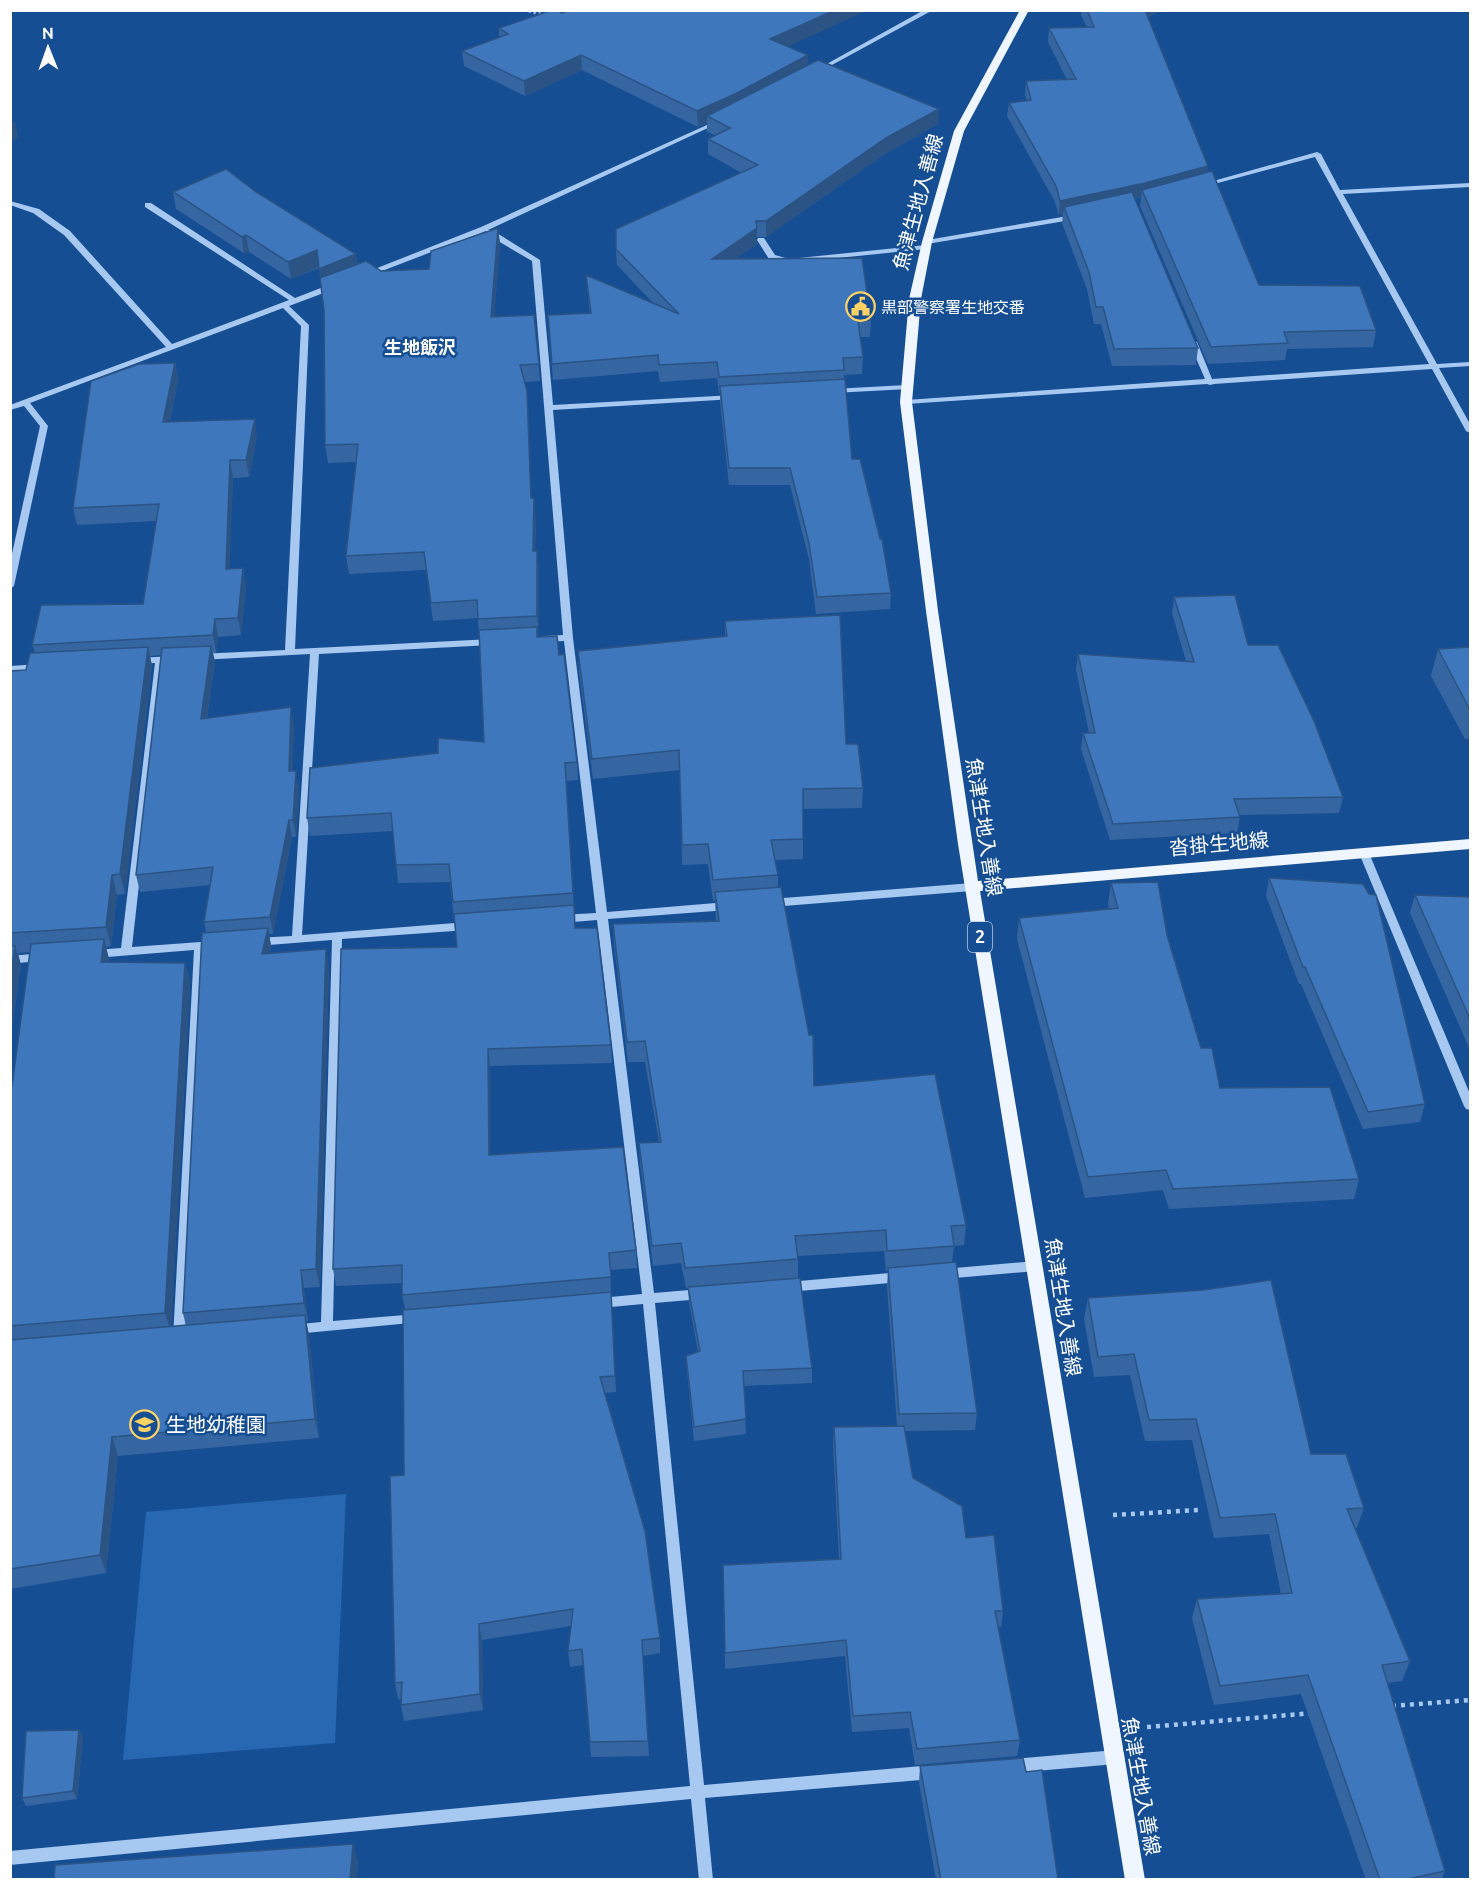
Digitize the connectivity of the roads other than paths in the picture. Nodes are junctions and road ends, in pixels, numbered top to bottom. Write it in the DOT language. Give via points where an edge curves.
graph roads {
  1 [pos="930,10"];
  2 [pos="1024,10"];
  3 [pos="809,75"];
  4 [pos="727,118"];
  5 [pos="1470,185"];
  6 [pos="1191,188"];
  7 [pos="1338,192"];
  8 [pos="10,203"];
  9 [pos="147,205"];
  10 [pos="1087,214"];
  11 [pos="484,229"];
  12 [pos="761,240"];
  13 [pos="926,244"];
  14 [pos="362,276"];
  15 [pos="340,284"];
  16 [pos="295,301"];
  17 [pos="284,305"];
  18 [pos="1188,330"];
  19 [pos="171,348"];
  20 [pos="1470,364"];
  21 [pos="1434,366"];
  22 [pos="1210,383"];
  23 [pos="823,392"];
  24 [pos="906,394"];
  25 [pos="740,397"];
  26 [pos="26,402"];
  27 [pos="10,408"];
  28 [pos="549,408"];
  29 [pos="1470,431"];
  30 [pos="10,586"];
  31 [pos="568,638"];
  32 [pos="534,639"];
  33 [pos="499,641"];
  34 [pos="315,651"];
  35 [pos="290,652"];
  36 [pos="160,660"];
  37 [pos="126,662"];
  38 [pos="45,667"];
  39 [pos="10,669"];
  40 [pos="1470,844"];
  41 [pos="1364,853"];
  42 [pos="972,887"];
  43 [pos="758,904"];
  44 [pos="734,906"];
  45 [pos="603,916"];
  46 [pos="545,920"];
  47 [pos="476,925"];
  48 [pos="337,936"];
  49 [pos="297,938"];
  50 [pos="243,943"];
  51 [pos="221,945"];
  52 [pos="199,946"];
  53 [pos="126,951"];
  54 [pos="83,954"];
  55 [pos="51,957"];
  56 [pos="10,960"];
  57 [pos="1470,1106"];
  58 [pos="1036,1266"];
  59 [pos="778,1288"];
  60 [pos="720,1293"];
  61 [pos="649,1299"];
  62 [pos="590,1304"];
  63 [pos="434,1317"];
  64 [pos="327,1326"];
  65 [pos="281,1330"];
  66 [pos="179,1339"];
  67 [pos="1116,1757"];
  68 [pos="1000,1767"];
  69 [pos="942,1772"];
  70 [pos="698,1792"];
  71 [pos="10,1858"];
  72 [pos="706,1880"];
  73 [pos="1135,1880"];
  1 -- 3 [label="street"];
  2 -- 13 [label="main road, 魚津生地入善線 / 2" via="958,131"];
  4 -- 11 [label="street"];
  5 -- 7 [label="street"];
  6 -- 7 [label="street" via="1317,154"];
  7 -- 21 [label="street"];
  8 -- 19 [label="street" via="36,211 67,233"];
  9 -- 16 [label="street"];
  10 -- 13 [label="street"];
  11 -- 14 [label="street"];
  11 -- 28 [label="street" via="536,260"];
  12 -- 13 [label="street" via="772,257 789,261"];
  13 -- 24 [label="main road, 魚津生地入善線 / 2" via="915,299"];
  15 -- 16 [label="street"];
  16 -- 17 [label="street"];
  17 -- 19 [label="street"];
  17 -- 35 [label="street" via="305,325"];
  18 -- 22 [label="street"];
  19 -- 26 [label="street"];
  20 -- 21 [label="street"];
  21 -- 22 [label="street"];
  21 -- 29 [label="street"];
  22 -- 24 [label="street"];
  23 -- 24 [label="street"];
  24 -- 42 [label="main road, 魚津生地入善線 / 2"];
  25 -- 28 [label="street"];
  26 -- 27 [label="street"];
  26 -- 30 [label="street" via="44,426"];
  28 -- 31 [label="street"];
  31 -- 32 [label="street"];
  31 -- 45 [label="street"];
  33 -- 34 [label="street"];
  34 -- 35 [label="street"];
  34 -- 49 [label="street"];
  35 -- 36 [label="street"];
  36 -- 37 [label="street"];
  36 -- 53 [label="street"];
  38 -- 39 [label="street"];
  40 -- 41 [label="main road, 沓掛生地線"];
  41 -- 42 [label="main road, 沓掛生地線"];
  41 -- 57 [label="street"];
  42 -- 43 [label="street"];
  42 -- 58 [label="main road, 魚津生地入善線 / 2"];
  44 -- 45 [label="street"];
  45 -- 46 [label="street"];
  45 -- 61 [label="street"];
  47 -- 48 [label="street"];
  48 -- 49 [label="street"];
  48 -- 64 [label="street"];
  49 -- 50 [label="street"];
  51 -- 52 [label="street"];
  52 -- 53 [label="street"];
  52 -- 66 [label="street"];
  53 -- 54 [label="street"];
  55 -- 56 [label="street" via="29,964"];
  58 -- 59 [label="street"];
  58 -- 67 [label="main road, 魚津生地入善線 / 2"];
  60 -- 61 [label="street"];
  61 -- 62 [label="street"];
  61 -- 70 [label="street"];
  63 -- 64 [label="street"];
  64 -- 65 [label="street"];
  67 -- 68 [label="street"];
  67 -- 73 [label="main road, 魚津生地入善線 / 2"];
  69 -- 70 [label="street"];
  70 -- 71 [label="street"];
  70 -- 72 [label="street"];
}
